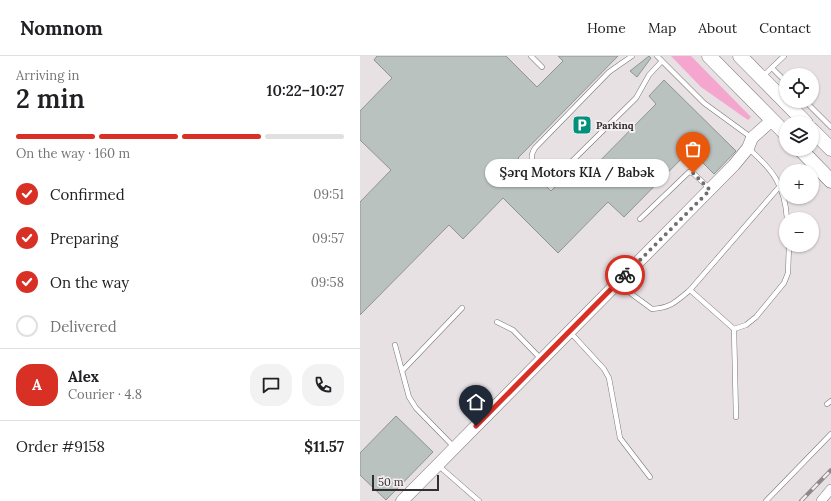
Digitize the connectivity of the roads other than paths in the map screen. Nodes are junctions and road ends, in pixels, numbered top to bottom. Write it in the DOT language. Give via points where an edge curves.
graph roads {
  1 [pos="531,56"];
  2 [pos="632,56"];
  3 [pos="657,56"];
  4 [pos="709,56"];
  5 [pos="740,56"];
  6 [pos="784,56"];
  7 [pos="662,61"];
  8 [pos="542,67"];
  9 [pos="772,68"];
  10 [pos="779,75"];
  11 [pos="761,78"];
  12 [pos="812,108"];
  13 [pos="799,116"];
  14 [pos="772,120"];
  15 [pos="779,127"];
  16 [pos="831,127"];
  17 [pos="819,137"];
  18 [pos="750,143"];
  19 [pos="831,149"];
  20 [pos="807,156"];
  21 [pos="831,181"];
  22 [pos="779,184"];
  23 [pos="779,187"];
  24 [pos="710,190"];
  25 [pos="640,219"];
  26 [pos="789,252"];
  27 [pos="617,283"];
  28 [pos="690,290"];
  29 [pos="462,308"];
  30 [pos="496,322"];
  31 [pos="734,329"];
  32 [pos="569,331"];
  33 [pos="395,345"];
  34 [pos="541,359"];
  35 [pos="402,372"];
  36 [pos="736,417"];
  37 [pos="831,434"];
  38 [pos="454,448"];
  39 [pos="438,465"];
  40 [pos="650,477"];
  41 [pos="831,489"];
  42 [pos="403,501"];
  43 [pos="479,501"];
  44 [pos="766,501"];
  45 [pos="820,501"];
  1 -- 8 [label="lane"];
  2 -- 7 [label="lane" via="609,72 535,148 531,155 532,161 547,177 559,174 636,98 649,75"];
  3 -- 7 [label="lane"];
  4 -- 14 [label="main road"];
  5 -- 11 [label="main road"];
  6 -- 9 [label="lane"];
  7 -- 18 [label="lane" via="704,103"];
  9 -- 10 [label="lane"];
  9 -- 11 [label="lane"];
  11 -- 13 [label="main road"];
  12 -- 16 [label="lane"];
  14 -- 15 [label="main road"];
  14 -- 18 [label="street"];
  17 -- 19 [label="main road"];
  18 -- 22 [label="lane"];
  18 -- 24 [label="street" via="734,165"];
  20 -- 21 [label="main road"];
  23 -- 28 [label="lane"];
  24 -- 25 [label="lane" via="689,172"];
  24 -- 27 [label="street"];
  26 -- 31 [label="lane" via="788,273 784,283 756,317 746,325"];
  27 -- 28 [label="lane" via="652,309 665,308"];
  27 -- 32 [label="street"];
  28 -- 31 [label="lane"];
  29 -- 35 [label="lane"];
  30 -- 34 [label="lane" via="513,330"];
  31 -- 36 [label="lane"];
  32 -- 34 [label="street"];
  32 -- 40 [label="lane" via="604,369 609,378 620,438"];
  33 -- 35 [label="lane"];
  34 -- 38 [label="street"];
  35 -- 38 [label="lane" via="409,397 416,408"];
  37 -- 44 [label="lane"];
  38 -- 39 [label="street"];
  39 -- 42 [label="street"];
  39 -- 43 [label="lane"];
  41 -- 45 [label="street"];
}
